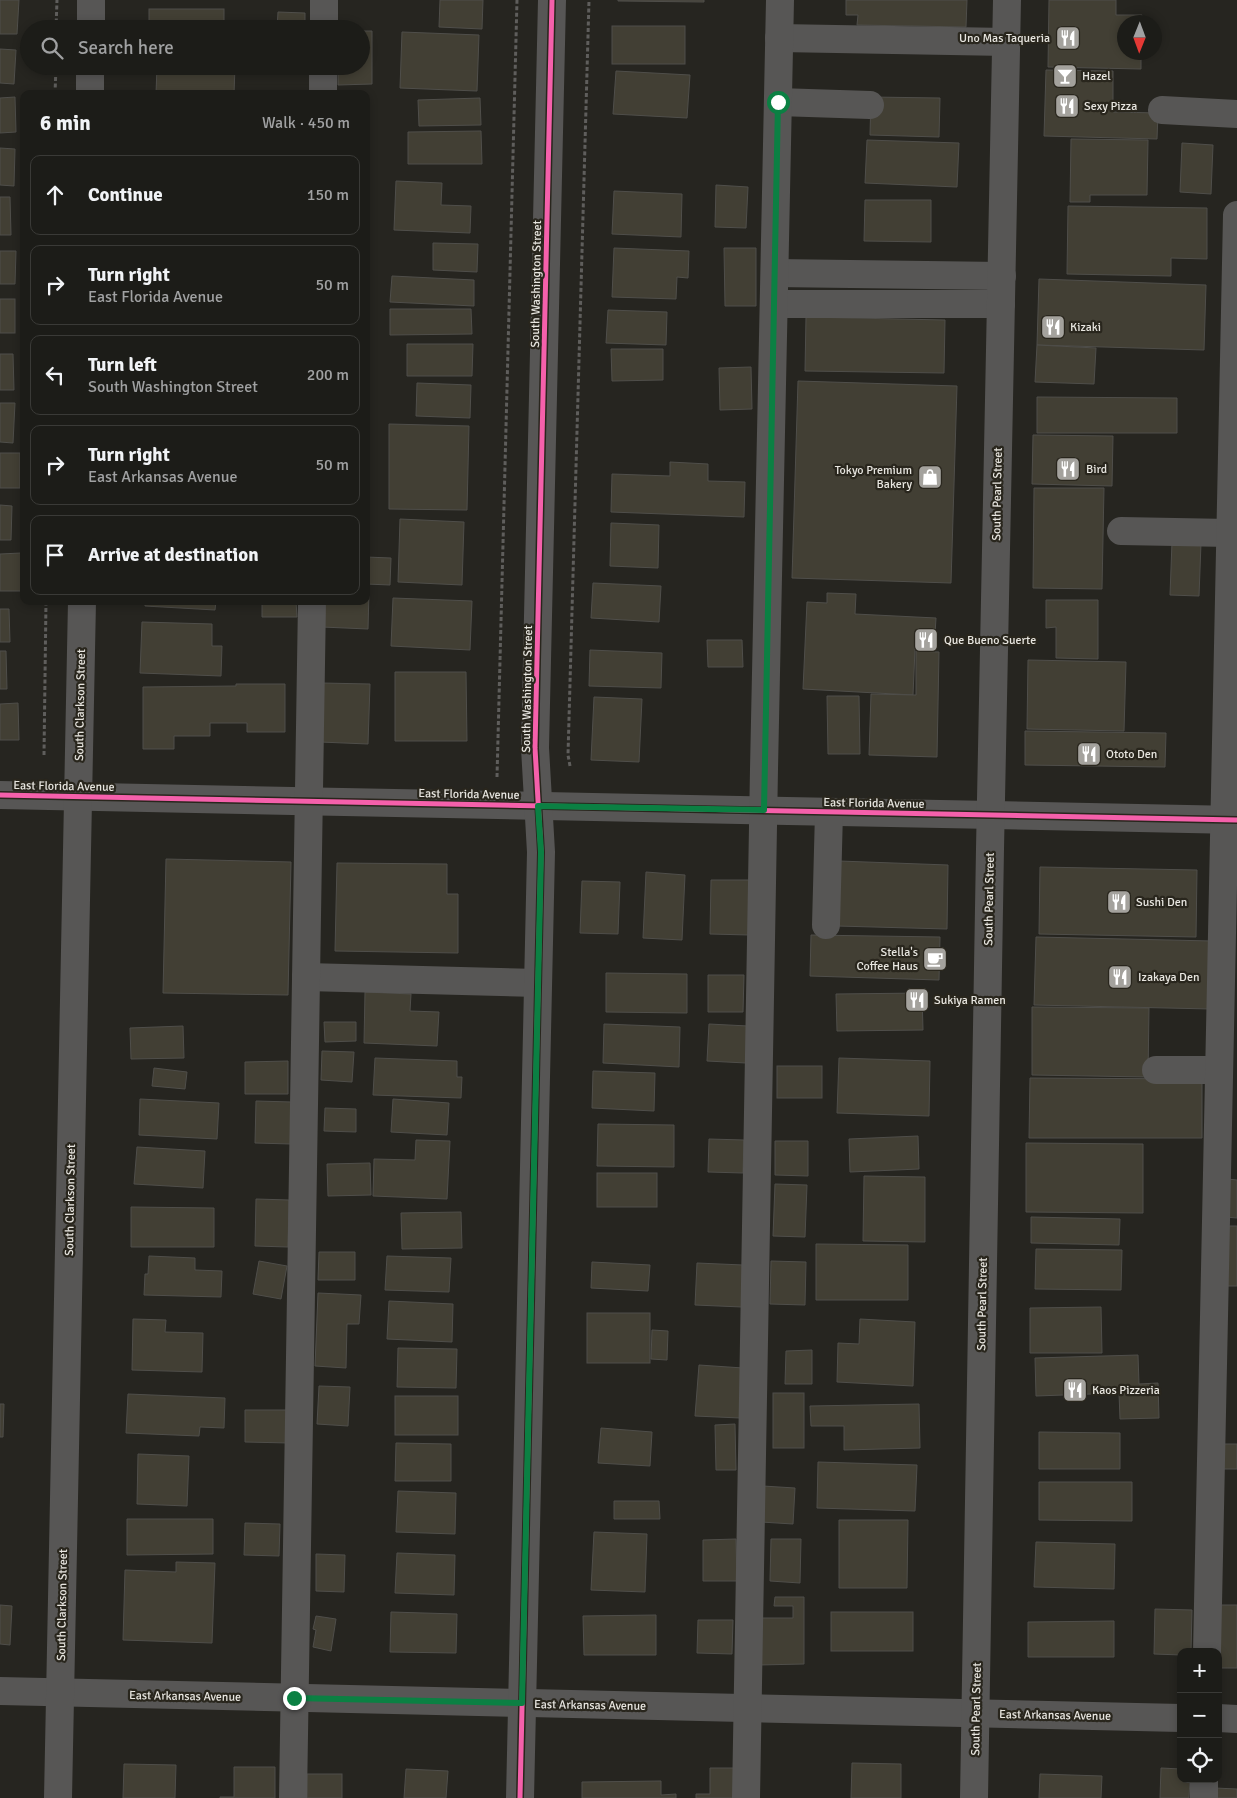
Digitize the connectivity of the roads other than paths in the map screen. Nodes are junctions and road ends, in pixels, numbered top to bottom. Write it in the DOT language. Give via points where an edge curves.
graph roads {
  1 [pos="91,0"];
  2 [pos="324,0"];
  3 [pos="552,0"];
  4 [pos="780,0"];
  5 [pos="1008,0"];
  6 [pos="91,20"];
  7 [pos="324,20"];
  8 [pos="780,38"];
  9 [pos="1007,42"];
  10 [pos="90,75"];
  11 [pos="323,75"];
  12 [pos="90,90"];
  13 [pos="322,90"];
  14 [pos="778,102"];
  15 [pos="870,105"];
  16 [pos="1162,110"];
  17 [pos="1237,114"];
  18 [pos="1237,215"];
  19 [pos="775,273"];
  20 [pos="1002,276"];
  21 [pos="774,304"];
  22 [pos="1001,304"];
  23 [pos="1121,531"];
  24 [pos="1230,533"];
  25 [pos="82,605"];
  26 [pos="312,605"];
  27 [pos="0,795"];
  28 [pos="79,796"];
  29 [pos="308,801"];
  30 [pos="538,806"];
  31 [pos="764,810"];
  32 [pos="829,812"];
  33 [pos="990,815"];
  34 [pos="1231,820"];
  35 [pos="826,925"];
  36 [pos="306,977"];
  37 [pos="538,983"];
  38 [pos="1156,1070"];
  39 [pos="1219,1070"];
  40 [pos="1207,1648"];
  41 [pos="0,1692"];
  42 [pos="60,1693"];
  43 [pos="294,1698"];
  44 [pos="522,1703"];
  45 [pos="748,1708"];
  46 [pos="976,1713"];
  47 [pos="1177,1718"];
  48 [pos="1222,1718"];
  49 [pos="1237,1719"];
  50 [pos="1204,1783"];
  51 [pos="58,1798"];
  52 [pos="293,1798"];
  53 [pos="520,1798"];
  54 [pos="746,1798"];
  55 [pos="974,1798"];
  56 [pos="1204,1798"];
  1 -- 6 [label="street"];
  2 -- 7 [label="street"];
  3 -- 30 [label="street, South Washington Street" via="535,748"];
  4 -- 8 [label="street"];
  5 -- 9 [label="street, South Pearl Street"];
  8 -- 9 [label="street"];
  8 -- 14 [label="street"];
  9 -- 20 [label="street, South Pearl Street"];
  10 -- 12 [label="street"];
  11 -- 13 [label="street"];
  14 -- 15 [label="street"];
  14 -- 19 [label="street"];
  16 -- 17 [label="street"];
  18 -- 24 [label="street"];
  19 -- 20 [label="street"];
  19 -- 21 [label="street"];
  20 -- 22 [label="street, South Pearl Street"];
  21 -- 22 [label="street"];
  21 -- 31 [label="street"];
  22 -- 33 [label="street, South Pearl Street"];
  23 -- 24 [label="street"];
  24 -- 34 [label="street"];
  25 -- 28 [label="street, South Clarkson Street"];
  26 -- 29 [label="street"];
  27 -- 28 [label="street, East Florida Avenue"];
  28 -- 29 [label="street, East Florida Avenue"];
  28 -- 42 [label="street, South Clarkson Street"];
  29 -- 30 [label="street, East Florida Avenue"];
  29 -- 36 [label="street"];
  30 -- 31 [label="street, East Florida Avenue"];
  30 -- 37 [label="street, South Washington Street" via="541,852"];
  31 -- 32 [label="street, East Florida Avenue"];
  31 -- 45 [label="street"];
  32 -- 33 [label="street, East Florida Avenue"];
  32 -- 35 [label="street"];
  33 -- 34 [label="street, East Florida Avenue"];
  33 -- 46 [label="street, South Pearl Street"];
  34 -- 39 [label="street"];
  36 -- 37 [label="street"];
  36 -- 43 [label="street"];
  37 -- 44 [label="street, South Washington Street"];
  38 -- 39 [label="street"];
  39 -- 40 [label="street"];
  41 -- 42 [label="street, East Arkansas Avenue"];
  42 -- 43 [label="street, East Arkansas Avenue"];
  42 -- 51 [label="street, South Clarkson Street"];
  43 -- 44 [label="street, East Arkansas Avenue"];
  43 -- 52 [label="street"];
  44 -- 45 [label="street, East Arkansas Avenue"];
  44 -- 53 [label="street, South Washington Street"];
  45 -- 46 [label="street, East Arkansas Avenue"];
  45 -- 54 [label="street"];
  46 -- 47 [label="street, East Arkansas Avenue"];
  46 -- 55 [label="street, South Pearl Street"];
  48 -- 49 [label="street"];
  50 -- 56 [label="street"];
}
